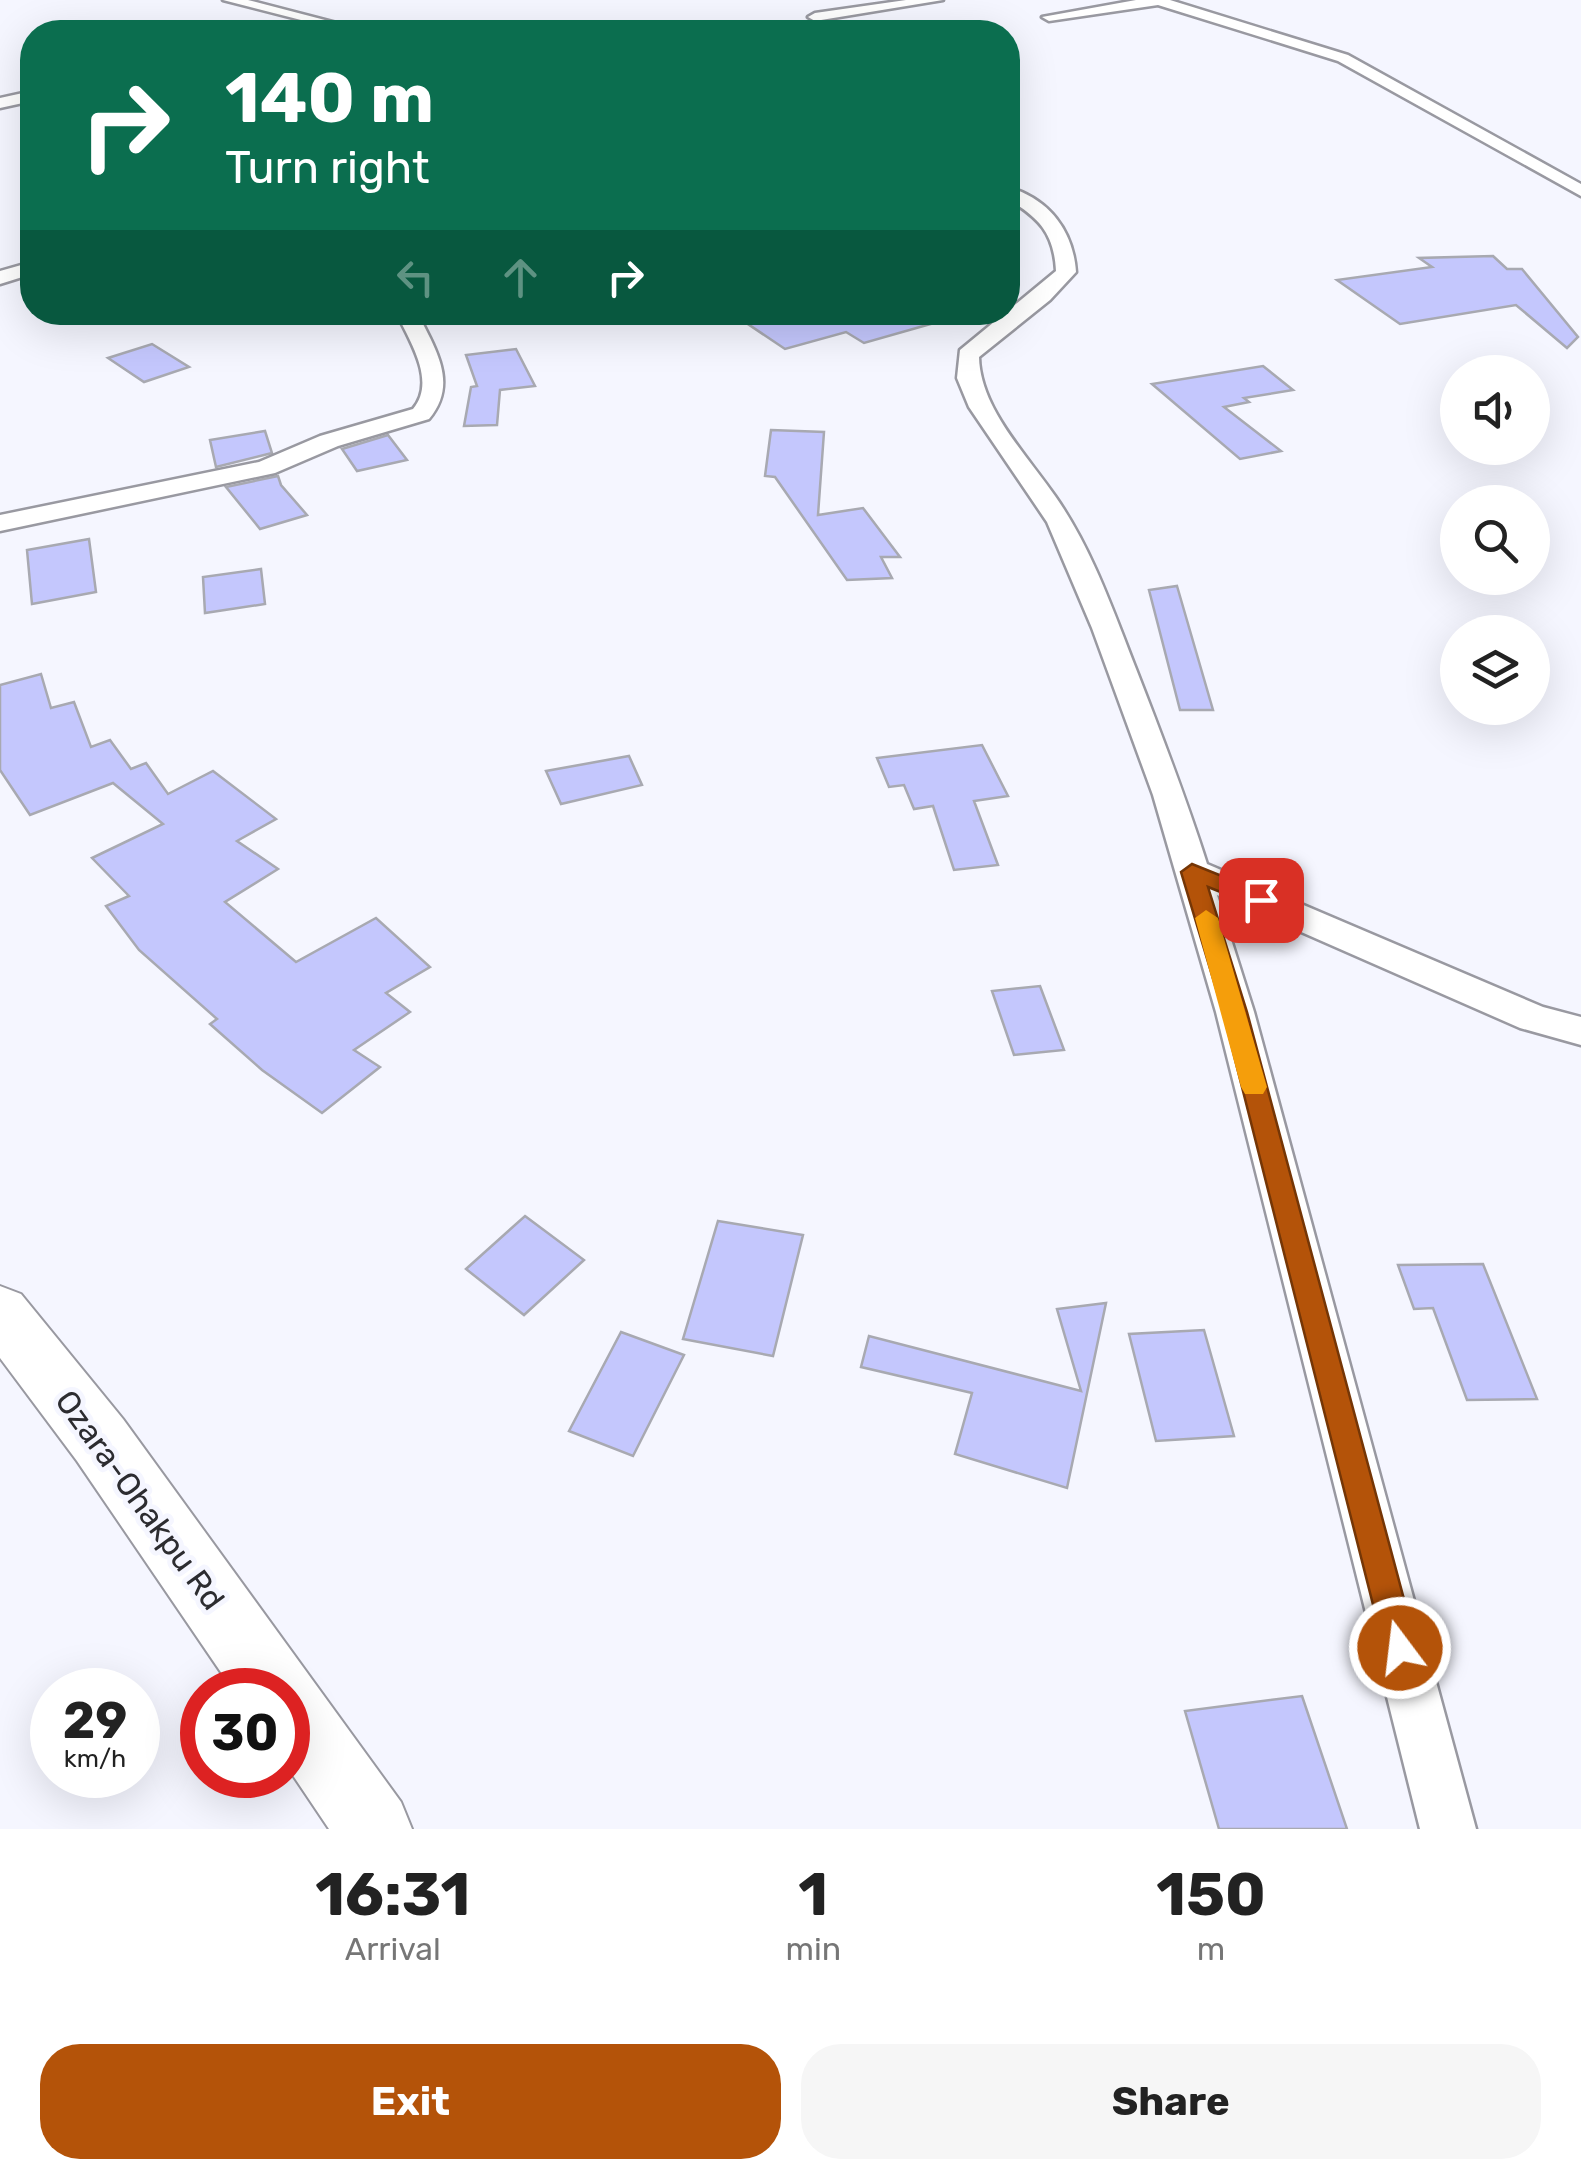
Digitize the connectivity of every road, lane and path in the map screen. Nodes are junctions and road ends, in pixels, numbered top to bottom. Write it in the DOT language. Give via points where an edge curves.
graph roads {
  1 [pos="230,0"];
  2 [pos="936,0"];
  3 [pos="1157,0"];
  4 [pos="902,5"];
  5 [pos="815,17"];
  6 [pos="1049,17"];
  7 [pos="314,20"];
  8 [pos="897,20"];
  9 [pos="1581,191"];
  10 [pos="1020,199"];
  11 [pos="1020,313"];
  12 [pos="412,325"];
  13 [pos="1000,325"];
  14 [pos="0,523"];
  15 [pos="1192,872"];
  16 [pos="1581,1031"];
  17 [pos="0,1312"];
  18 [pos="261,1668"];
  19 [pos="310,1737"];
  20 [pos="374,1829"];
  21 [pos="1448,1829"];
  1 -- 7 [label="street"];
  2 -- 4 [label="street"];
  3 -- 6 [label="street"];
  3 -- 9 [label="street" via="1342,58"];
  4 -- 5 [label="street"];
  4 -- 8 [label="street"];
  10 -- 11 [label="street" via="1061,231 1066,272"];
  12 -- 14 [label="street" via="436,395 421,414 266,468"];
  13 -- 15 [label="street" via="968,355 968,378 1060,522 1169,795"];
  15 -- 16 [label="street" via="1534,1018"];
  15 -- 21 [label="street" via="1235,1012"];
  17 -- 18 [label="main road, Ozara-Ohakpu Rd" via="100,1440"];
  19 -- 20 [label="main road"];
}
